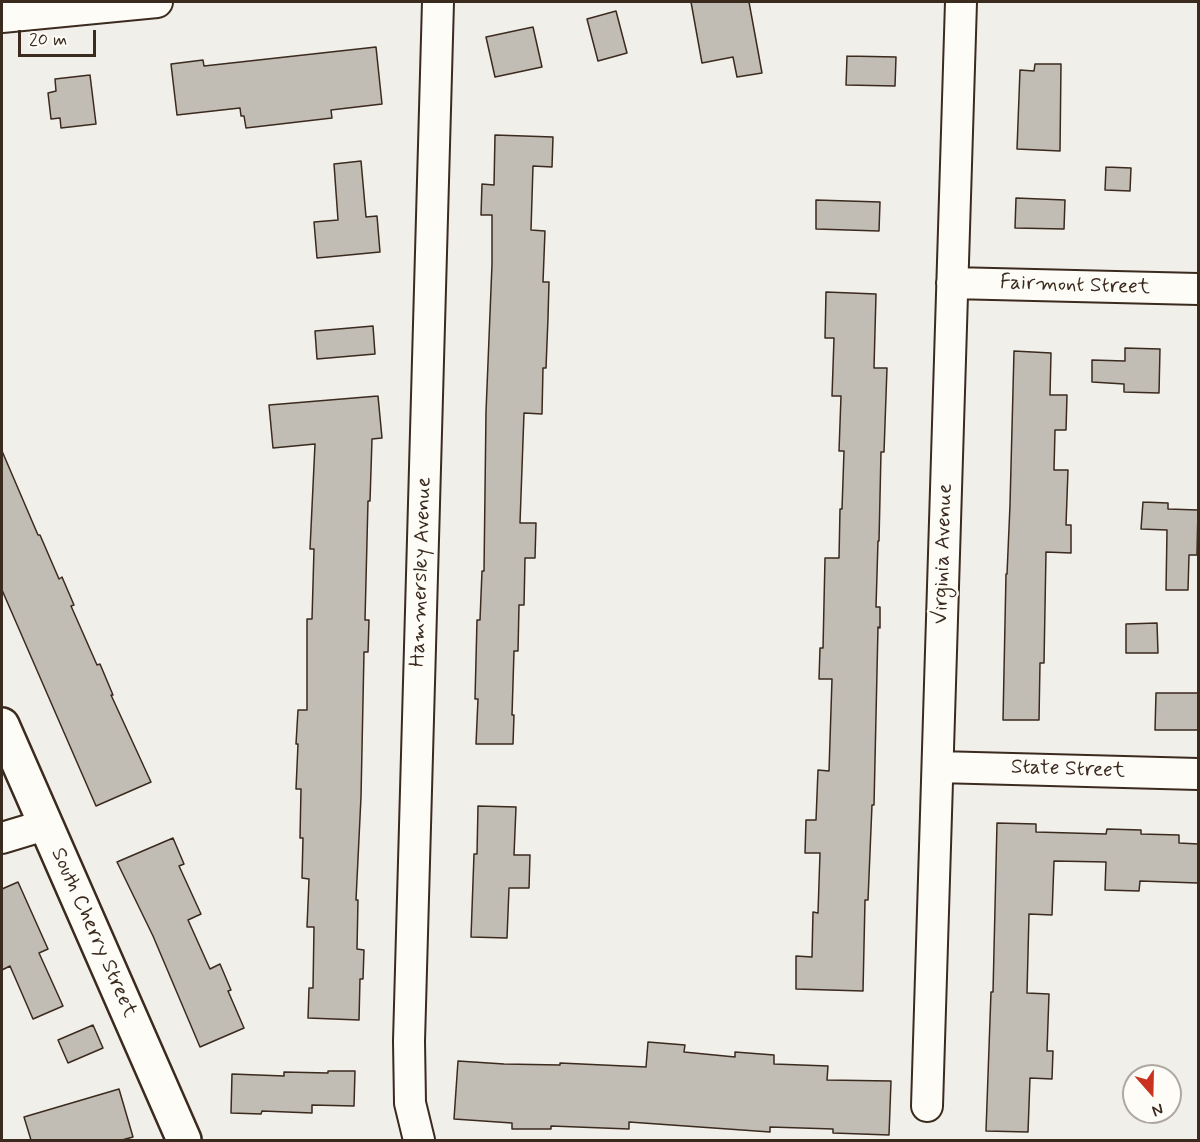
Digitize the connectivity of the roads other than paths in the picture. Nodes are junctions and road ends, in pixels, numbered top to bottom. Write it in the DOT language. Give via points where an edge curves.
graph roads {
  1 [pos="158,2"];
  2 [pos="438,2"];
  3 [pos="961,2"];
  4 [pos="2,17"];
  5 [pos="952,282"];
  6 [pos="1198,289"];
  7 [pos="2,725"];
  8 [pos="938,767"];
  9 [pos="1198,774"];
  10 [pos="45,825"];
  11 [pos="2,838"];
  12 [pos="927,1106"];
  13 [pos="184,1140"];
  14 [pos="419,1140"];
  1 -- 4 [label="street"];
  2 -- 14 [label="street, Hammersley Avenue" via="409,1041 410,1103"];
  3 -- 5 [label="street, Virginia Avenue"];
  5 -- 6 [label="street, Fairmont Street"];
  5 -- 8 [label="street, Virginia Avenue"];
  7 -- 10 [label="street, South Cherry Street"];
  8 -- 9 [label="street, State Street"];
  8 -- 12 [label="street, Virginia Avenue"];
  10 -- 11 [label="street"];
  10 -- 13 [label="street, South Cherry Street"];
}
